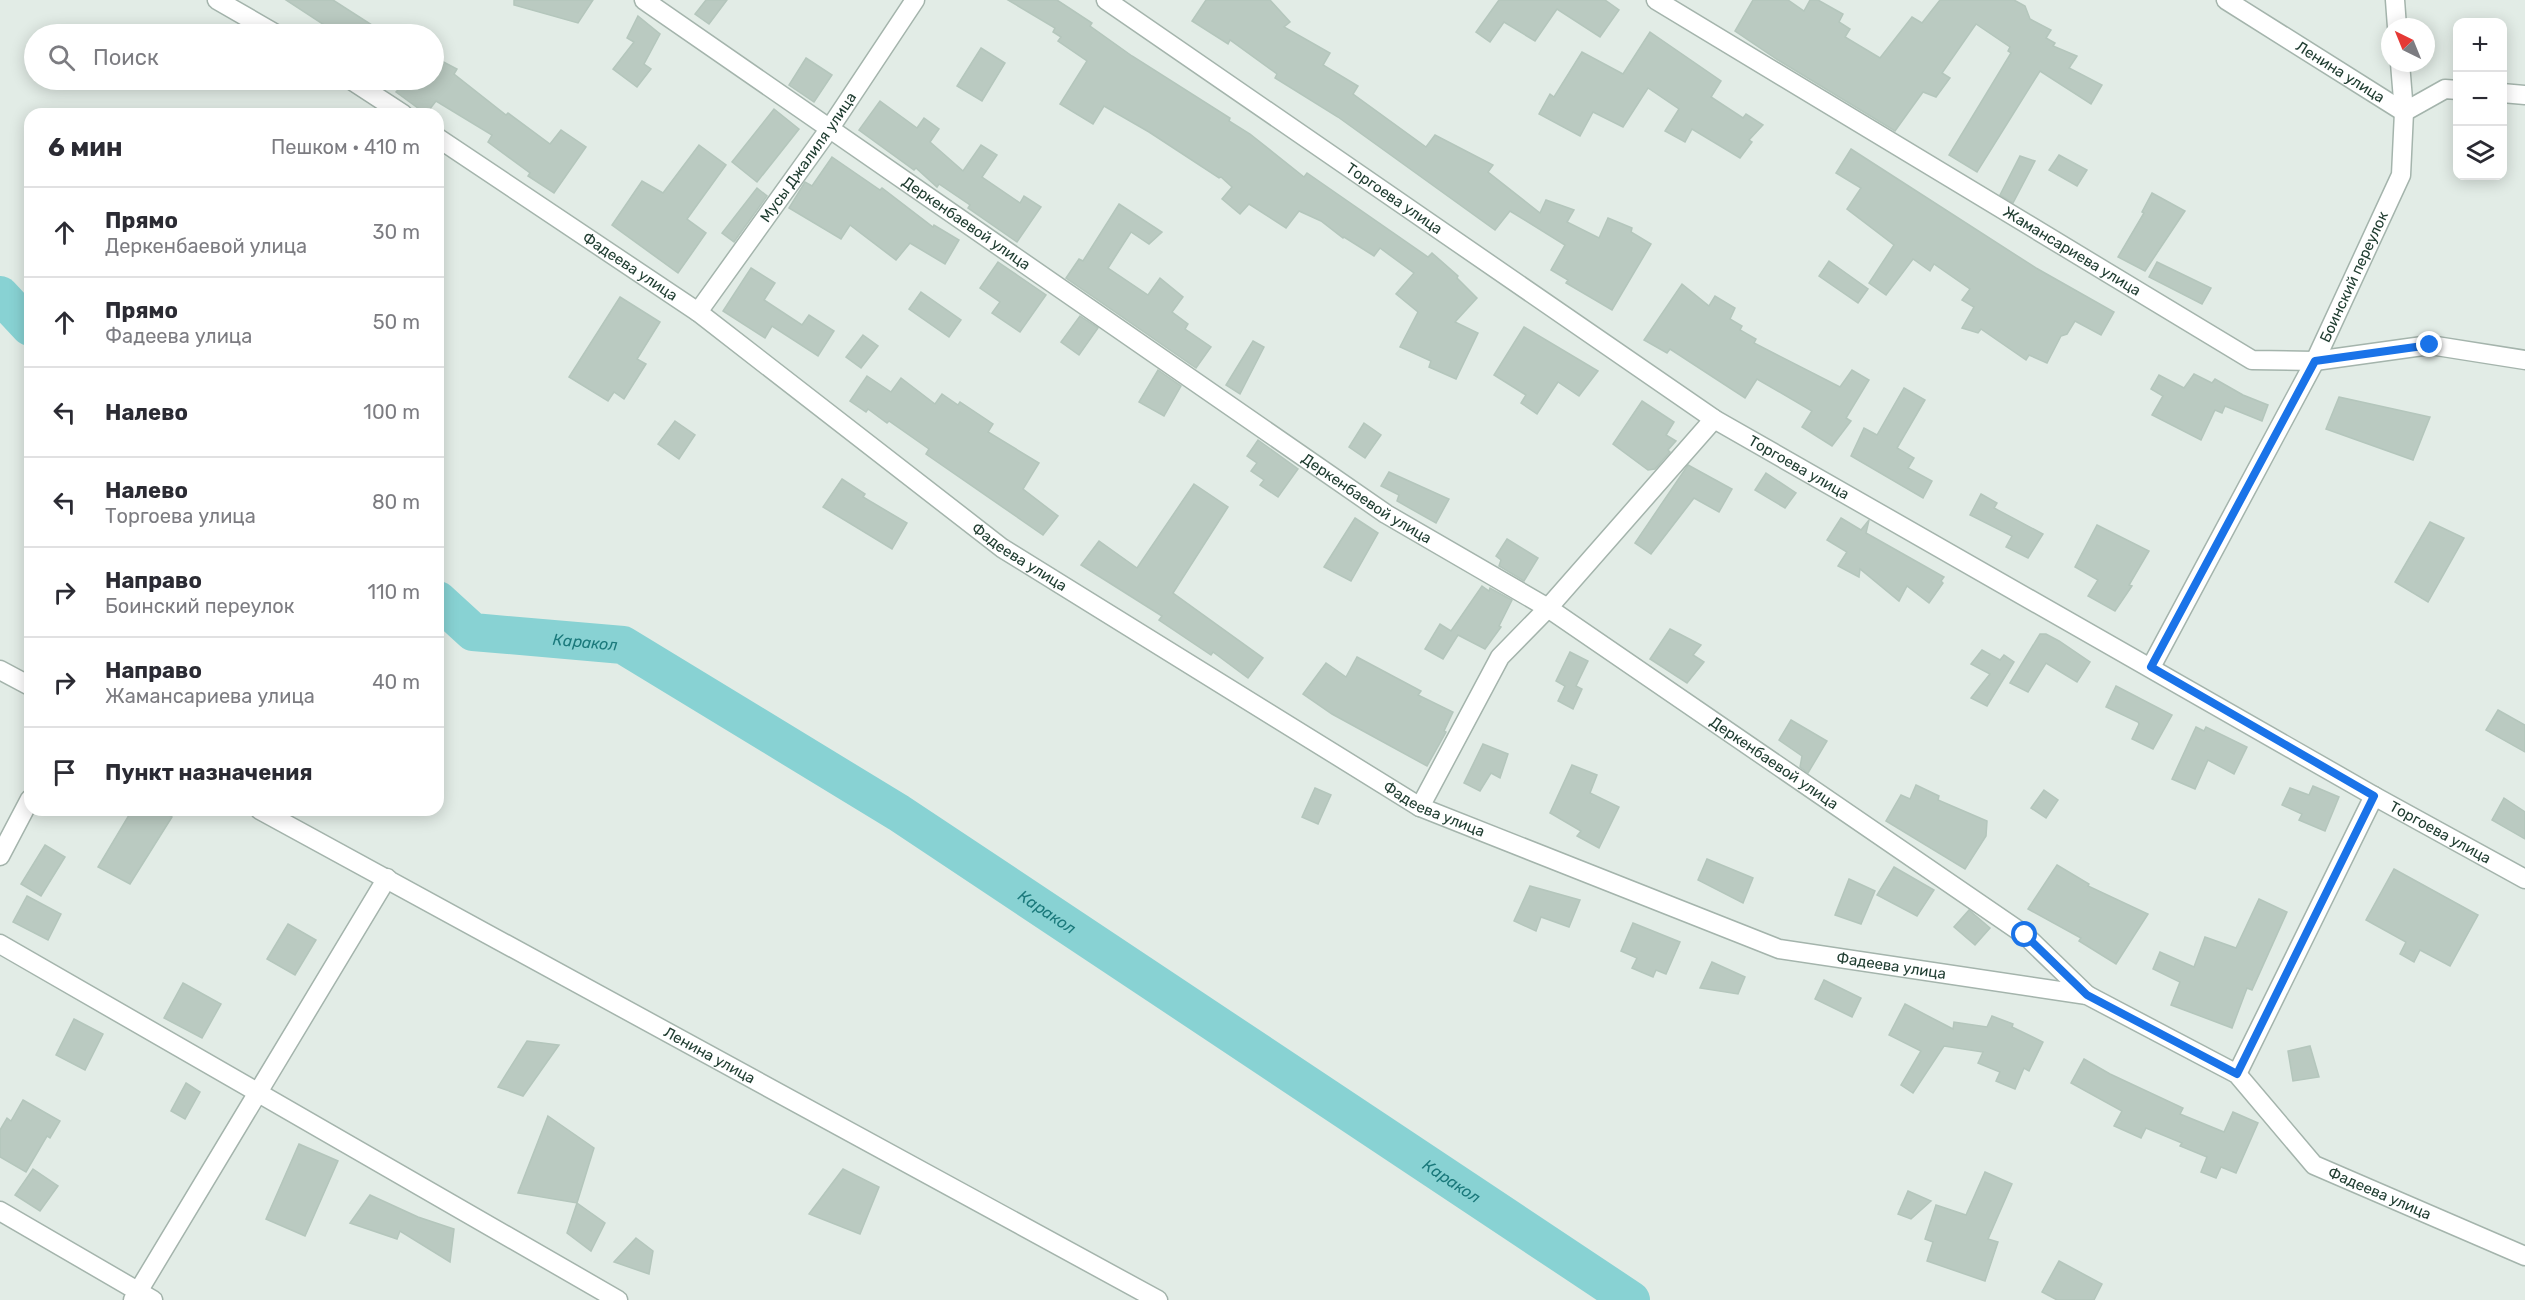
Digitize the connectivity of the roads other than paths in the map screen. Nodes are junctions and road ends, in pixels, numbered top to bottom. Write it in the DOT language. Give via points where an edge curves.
graph roads {
  1 [pos="217,0"];
  2 [pos="645,0"];
  3 [pos="915,0"];
  4 [pos="1106,0"];
  5 [pos="1656,0"];
  6 [pos="2226,0"];
  7 [pos="2394,0"];
  8 [pos="2396,18"];
  9 [pos="259,24"];
  10 [pos="2401,72"];
  11 [pos="366,90"];
  12 [pos="2453,90"];
  13 [pos="2507,93"];
  14 [pos="2525,95"];
  15 [pos="394,108"];
  16 [pos="2404,112"];
  17 [pos="830,128"];
  18 [pos="444,142"];
  19 [pos="698,312"];
  20 [pos="2525,360"];
  21 [pos="2315,361"];
  22 [pos="1714,419"];
  23 [pos="1548,608"];
  24 [pos="2151,667"];
  25 [pos="0,670"];
  26 [pos="24,683"];
  27 [pos="2374,796"];
  28 [pos="1420,807"];
  29 [pos="24,810"];
  30 [pos="272,816"];
  31 [pos="0,856"];
  32 [pos="387,878"];
  33 [pos="2525,879"];
  34 [pos="0,944"];
  35 [pos="2087,995"];
  36 [pos="2237,1074"];
  37 [pos="259,1092"];
  38 [pos="0,1211"];
  39 [pos="2525,1256"];
  40 [pos="142,1297"];
  41 [pos="618,1300"];
  42 [pos="1158,1300"];
  1 -- 9 [label="street"];
  2 -- 17 [label="street, Деркенбаевой улица"];
  3 -- 17 [label="street, Мусы Джалиля улица"];
  4 -- 22 [label="street, Торгоева улица"];
  5 -- 21 [label="street, Жамансариева улица" via="2252,360"];
  6 -- 16 [label="street, Ленина улица"];
  7 -- 8 [label="street"];
  10 -- 16 [label="street, Боинский переулок"];
  11 -- 15 [label="street"];
  12 -- 16 [label="street" via="2445,89"];
  13 -- 14 [label="street"];
  16 -- 21 [label="street, Боинский переулок" via="2401,175"];
  17 -- 19 [label="street, Мусы Джалиля улица"];
  17 -- 23 [label="street, Деркенбаевой улица" via="1386,514"];
  18 -- 19 [label="street, Фадеева улица"];
  19 -- 28 [label="street, Фадеева улица" via="1002,548"];
  20 -- 21 [label="street, Жамансариева улица" via="2430,345"];
  21 -- 24 [label="street, Боинский переулок"];
  22 -- 23 [label="street"];
  22 -- 24 [label="street, Торгоева улица"];
  23 -- 28 [label="street" via="1500,657"];
  23 -- 35 [label="street, Деркенбаевой улица" via="2025,935"];
  24 -- 27 [label="street, Торгоева улица"];
  25 -- 26 [label="street"];
  27 -- 33 [label="street, Торгоева улица"];
  27 -- 36 [label="street"];
  28 -- 35 [label="street, Фадеева улица" via="1779,949"];
  29 -- 31 [label="street"];
  30 -- 32 [label="street, Ленина улица"];
  32 -- 37 [label="street"];
  32 -- 42 [label="street, Ленина улица"];
  34 -- 37 [label="street"];
  35 -- 36 [label="street, Фадеева улица"];
  36 -- 39 [label="street, Фадеева улица" via="2314,1165"];
  37 -- 40 [label="street"];
  37 -- 41 [label="street"];
  38 -- 40 [label="street"];
}
